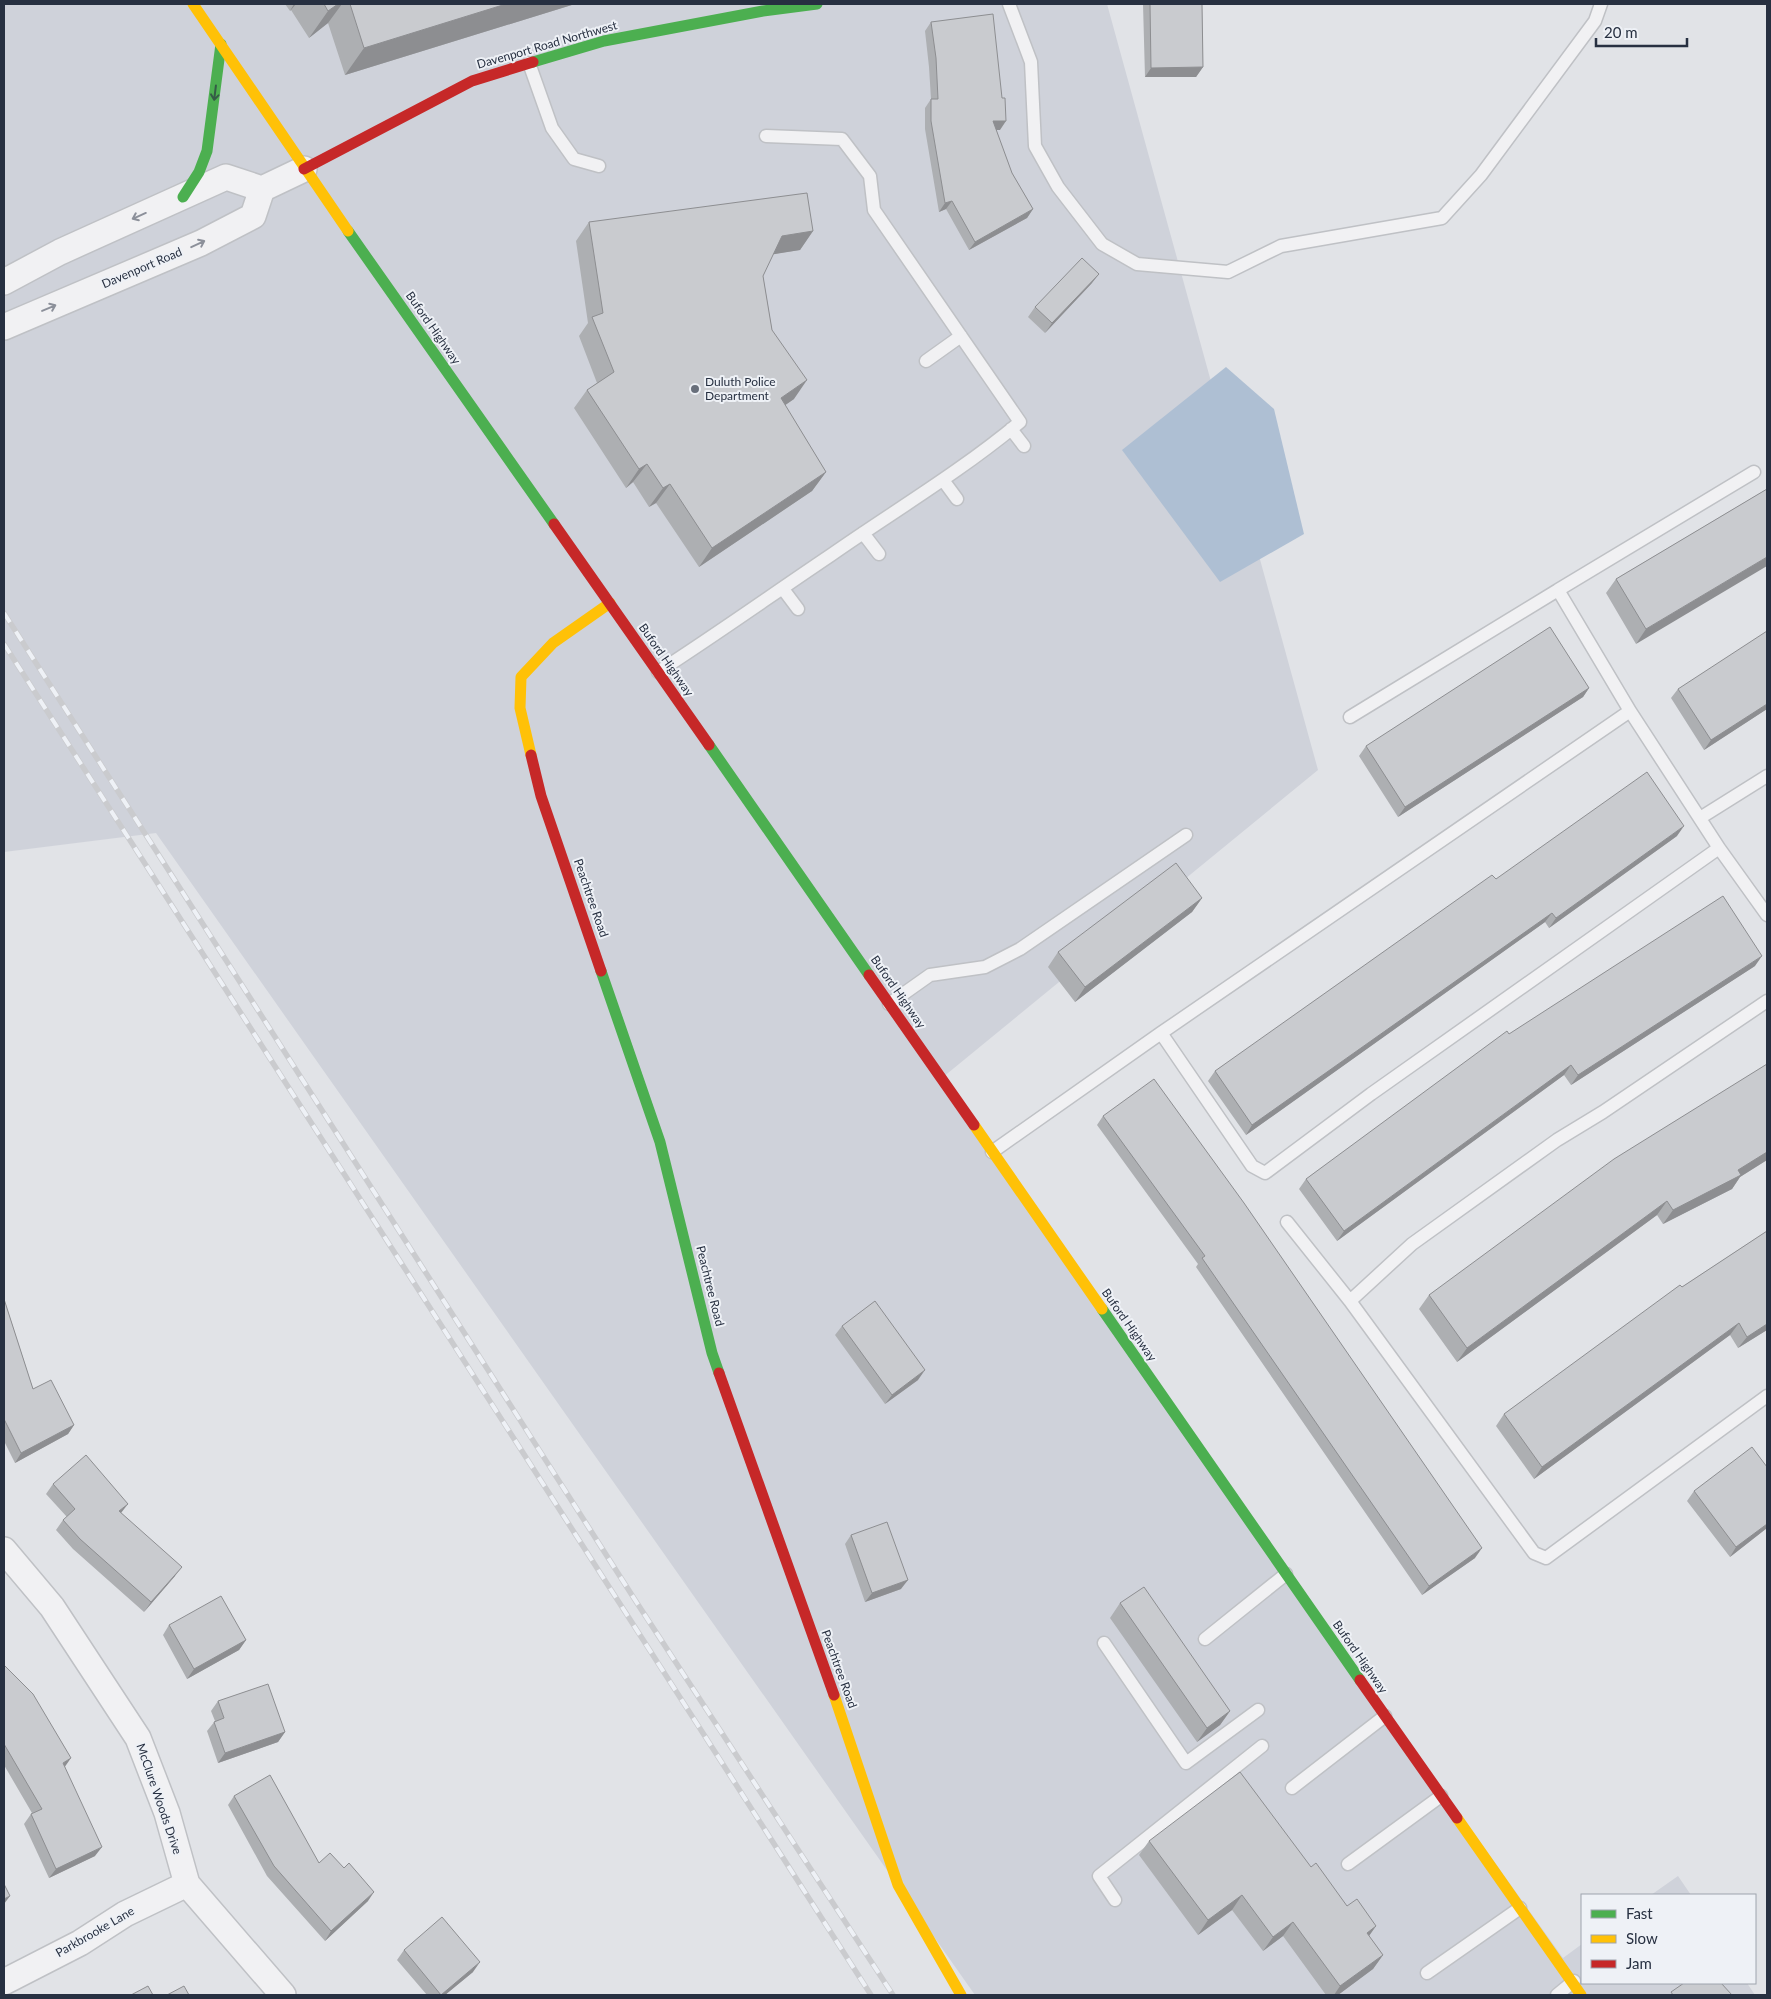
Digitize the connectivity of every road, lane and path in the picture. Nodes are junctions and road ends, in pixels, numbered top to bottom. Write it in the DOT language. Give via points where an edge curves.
graph roads {
  1 [pos="193,4"];
  2 [pos="817,4"];
  3 [pos="1009,4"];
  4 [pos="1601,4"];
  5 [pos="220,44"];
  6 [pos="529,63"];
  7 [pos="766,136"];
  8 [pos="599,166"];
  9 [pos="304,168"];
  10 [pos="262,189"];
  11 [pos="183,197"];
  12 [pos="4,282"];
  13 [pos="4,327"];
  14 [pos="961,336"];
  15 [pos="926,361"];
  16 [pos="1010,429"];
  17 [pos="1024,446"];
  18 [pos="1754,472"];
  19 [pos="943,480"];
  20 [pos="958,499"];
  21 [pos="863,533"];
  22 [pos="879,554"];
  23 [pos="783,589"];
  24 [pos="1558,590"];
  25 [pos="610,603"];
  26 [pos="798,609"];
  27 [pos="658,672"];
  28 [pos="1630,711"];
  29 [pos="1350,717"];
  30 [pos="1767,776"];
  31 [pos="1700,818"];
  32 [pos="1186,835"];
  33 [pos="1719,848"];
  34 [pos="1767,915"];
  35 [pos="1767,1001"];
  36 [pos="889,1004"];
  37 [pos="1161,1033"];
  38 [pos="992,1152"];
  39 [pos="1287,1222"];
  40 [pos="1350,1301"];
  41 [pos="1767,1396"];
  42 [pos="4,1550"];
  43 [pos="1286,1574"];
  44 [pos="1205,1639"];
  45 [pos="1104,1643"];
  46 [pos="1258,1710"];
  47 [pos="1386,1716"];
  48 [pos="1262,1746"];
  49 [pos="1292,1788"];
  50 [pos="1442,1796"];
  51 [pos="1348,1864"];
  52 [pos="187,1884"];
  53 [pos="1115,1900"];
  54 [pos="1520,1908"];
  55 [pos="1427,1973"];
  56 [pos="1577,1979"];
  57 [pos="4,1982"];
  58 [pos="283,1995"];
  59 [pos="961,1995"];
  60 [pos="1557,1995"];
  61 [pos="1581,1995"];
  1 -- 5 [label="main road, Buford Highway"];
  2 -- 6 [label="main road, Davenport Road Northwest" via="604,41"];
  3 -- 4 [label="lane" via="1031,62 1035,146 1058,187 1102,244 1137,264 1228,272 1281,246 1442,218 1487,167 1595,20"];
  5 -- 9 [label="main road, Buford Highway"];
  5 -- 11 [label="main road, one-way" via="207,151 199,172"];
  6 -- 8 [label="lane" via="552,128 574,158"];
  6 -- 9 [label="main road, Davenport Road Northwest" via="472,81"];
  7 -- 14 [label="lane" via="842,139 870,176 874,210"];
  9 -- 10 [label="street"];
  9 -- 25 [label="main road, Buford Highway"];
  10 -- 11 [label="street" via="226,177"];
  13 -- 10 [label="street, Davenport Road, one-way" via="201,243 253,216"];
  11 -- 12 [label="street, one-way" via="60,252"];
  14 -- 15 [label="lane"];
  14 -- 16 [label="lane" via="1020,422"];
  16 -- 17 [label="lane"];
  16 -- 19 [label="lane"];
  18 -- 24 [label="lane"];
  19 -- 20 [label="lane"];
  19 -- 21 [label="lane"];
  21 -- 22 [label="lane"];
  21 -- 23 [label="lane"];
  23 -- 26 [label="lane"];
  23 -- 27 [label="lane"];
  24 -- 28 [label="lane"];
  24 -- 29 [label="lane"];
  25 -- 27 [label="main road, Buford Highway"];
  25 -- 59 [label="main road, Peachtree Road" via="553,643 521,677 520,708 541,796 660,1142 716,1362 898,1885"];
  27 -- 36 [label="main road, Buford Highway"];
  28 -- 31 [label="lane"];
  28 -- 37 [label="lane"];
  30 -- 31 [label="lane"];
  31 -- 33 [label="lane"];
  32 -- 36 [label="lane" via="1020,948 984,967 930,975"];
  33 -- 34 [label="lane"];
  33 -- 37 [label="lane" via="1371,1094 1265,1173 1252,1166"];
  35 -- 40 [label="lane" via="1557,1140 1412,1244"];
  36 -- 38 [label="main road, Buford Highway"];
  37 -- 38 [label="lane"];
  38 -- 43 [label="main road, Buford Highway"];
  39 -- 40 [label="lane"];
  40 -- 41 [label="lane" via="1534,1553 1546,1558"];
  42 -- 52 [label="street, McClure Woods Drive" via="52,1607 138,1738 167,1813"];
  43 -- 44 [label="lane"];
  43 -- 47 [label="main road, Buford Highway"];
  45 -- 46 [label="lane" via="1186,1763"];
  47 -- 49 [label="lane"];
  47 -- 50 [label="main road, Buford Highway"];
  48 -- 53 [label="lane" via="1098,1876"];
  50 -- 51 [label="lane"];
  50 -- 54 [label="main road, Buford Highway"];
  52 -- 57 [label="street, Parkbrooke Lane" via="125,1914"];
  52 -- 58 [label="street, McClure Woods Drive"];
  54 -- 55 [label="lane"];
  54 -- 56 [label="main road, Buford Highway"];
  56 -- 60 [label="lane"];
  56 -- 61 [label="main road, Buford Highway"];
}
